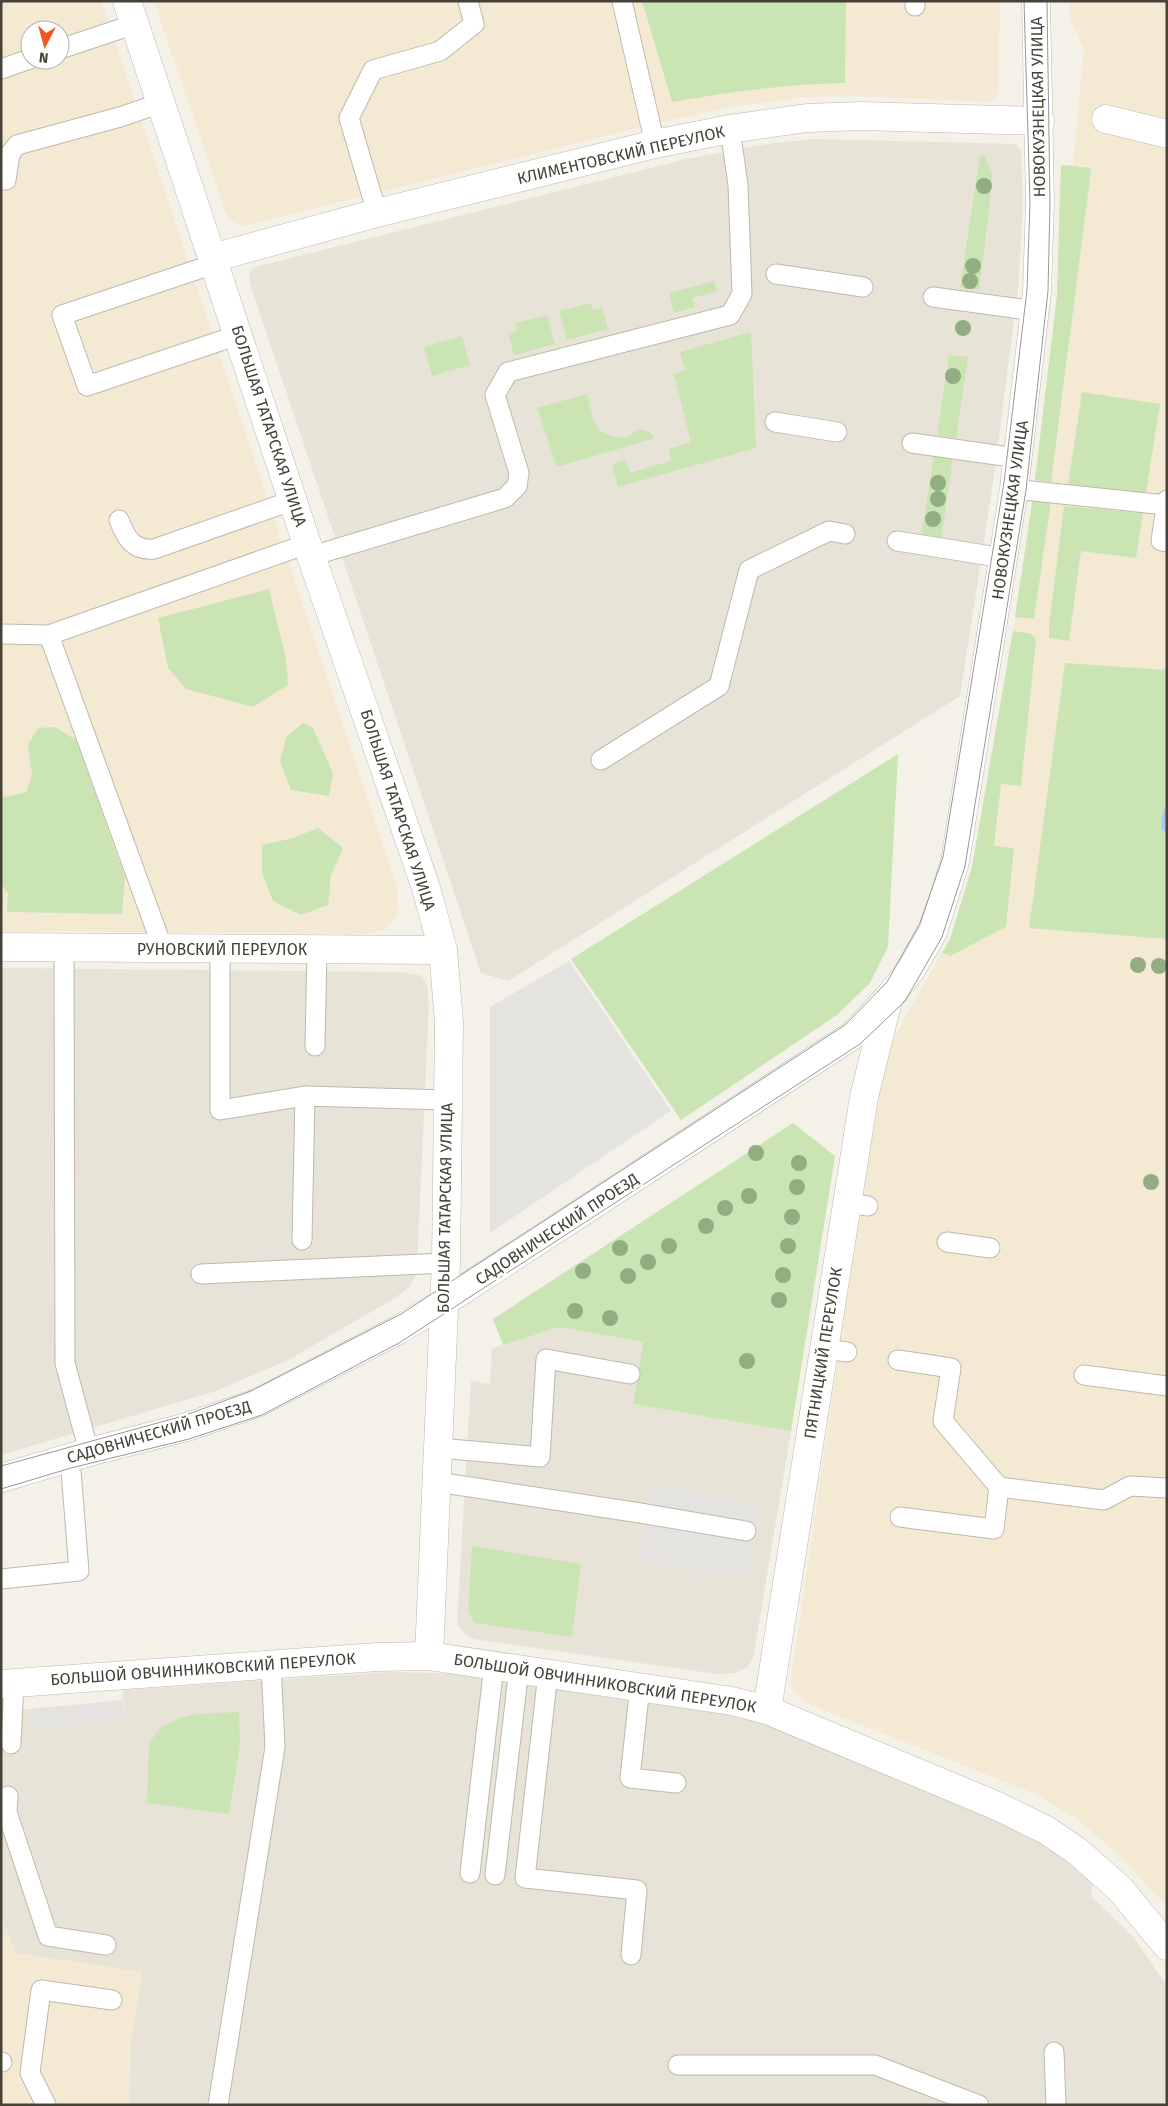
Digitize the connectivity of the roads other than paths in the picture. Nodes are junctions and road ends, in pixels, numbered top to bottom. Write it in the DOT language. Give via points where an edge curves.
graph roads {
  1 [pos="468,1"];
  2 [pos="622,1"];
  3 [pos="1036,1"];
  4 [pos="131,13"];
  5 [pos="70,44"];
  6 [pos="20,62"];
  7 [pos="1,69"];
  8 [pos="161,103"];
  9 [pos="1106,119"];
  10 [pos="1040,121"];
  11 [pos="730,129"];
  12 [pos="1167,134"];
  13 [pos="655,144"];
  14 [pos="6,180"];
  15 [pos="377,213"];
  16 [pos="213,261"];
  17 [pos="776,274"];
  18 [pos="863,287"];
  19 [pos="934,297"];
  20 [pos="1034,310"];
  21 [pos="238,335"];
  22 [pos="774,422"];
  23 [pos="837,432"];
  24 [pos="912,443"];
  25 [pos="1018,458"];
  26 [pos="1014,489"];
  27 [pos="294,500"];
  28 [pos="1167,500"];
  29 [pos="1166,505"];
  30 [pos="119,520"];
  31 [pos="846,534"];
  32 [pos="897,541"];
  33 [pos="1167,542"];
  34 [pos="310,550"];
  35 [pos="1004,558"];
  36 [pos="1,634"];
  37 [pos="49,635"];
  38 [pos="601,760"];
  39 [pos="1,948"];
  40 [pos="64,948"];
  41 [pos="163,949"];
  42 [pos="220,949"];
  43 [pos="317,949"];
  44 [pos="443,950"];
  45 [pos="888,998"];
  46 [pos="315,1046"];
  47 [pos="305,1096"];
  48 [pos="447,1100"];
  49 [pos="302,1240"];
  50 [pos="947,1242"];
  51 [pos="990,1248"];
  52 [pos="446,1263"];
  53 [pos="201,1274"];
  54 [pos="444,1302"];
  55 [pos="898,1360"];
  56 [pos="630,1374"];
  57 [pos="1084,1375"];
  58 [pos="1167,1386"];
  59 [pos="439,1448"];
  60 [pos="79,1455"];
  61 [pos="1,1478"];
  62 [pos="437,1482"];
  63 [pos="999,1487"];
  64 [pos="1167,1488"];
  65 [pos="900,1517"];
  66 [pos="746,1531"];
  67 [pos="1,1579"];
  68 [pos="429,1656"];
  69 [pos="271,1664"];
  70 [pos="506,1667"];
  71 [pos="548,1673"];
  72 [pos="8,1683"];
  73 [pos="640,1686"];
  74 [pos="767,1710"];
  75 [pos="11,1744"];
  76 [pos="676,1783"];
  77 [pos="8,1796"];
  78 [pos="470,1873"];
  79 [pos="495,1875"];
  80 [pos="106,1945"];
  81 [pos="1167,1946"];
  82 [pos="631,1955"];
  83 [pos="112,2000"];
  84 [pos="1054,2052"];
  85 [pos="678,2065"];
  86 [pos="46,2105"];
  87 [pos="218,2105"];
  88 [pos="979,2105"];
  89 [pos="1056,2105"];
  1 -- 15 [label="lane" via="474,24 440,51 373,70 349,118"];
  2 -- 13 [label="lane"];
  3 -- 10 [label="street, НОВОКУЗНЕЦКАЯ УЛИЦА"];
  4 -- 5 [label="lane"];
  4 -- 8 [label="street, БОЛЬШАЯ ТАТАРСКАЯ УЛИЦА"];
  6 -- 7 [label="lane"];
  8 -- 14 [label="lane" via="120,118 16,145 10,154"];
  8 -- 16 [label="street, БОЛЬШАЯ ТАТАРСКАЯ УЛИЦА"];
  9 -- 12 [label="street"];
  10 -- 11 [label="street, КЛИМЕНТОВСКИЙ ПЕРЕУЛОК" via="825,117"];
  10 -- 20 [label="street, НОВОКУЗНЕЦКАЯ УЛИЦА" via="1040,203"];
  11 -- 13 [label="street, КЛИМЕНТОВСКИЙ ПЕРЕУЛОК"];
  11 -- 34 [label="lane" via="738,185 742,294 730,315 508,372 495,395 519,473 517,486 505,498"];
  13 -- 15 [label="street, КЛИМЕНТОВСКИЙ ПЕРЕУЛОК"];
  15 -- 16 [label="street, КЛИМЕНТОВСКИЙ ПЕРЕУЛОК"];
  16 -- 21 [label="street, БОЛЬШАЯ ТАТАРСКАЯ УЛИЦА"];
  16 -- 21 [label="lane" via="62,314 86,386"];
  17 -- 18 [label="lane"];
  19 -- 20 [label="lane"];
  20 -- 25 [label="street, НОВОКУЗНЕЦКАЯ УЛИЦА"];
  21 -- 27 [label="street, БОЛЬШАЯ ТАТАРСКАЯ УЛИЦА"];
  22 -- 23 [label="lane"];
  24 -- 25 [label="lane"];
  25 -- 26 [label="street, НОВОКУЗНЕЦКАЯ УЛИЦА"];
  26 -- 29 [label="lane"];
  26 -- 35 [label="street, НОВОКУЗНЕЦКАЯ УЛИЦА"];
  27 -- 30 [label="lane" via="154,549 129,541"];
  27 -- 34 [label="street, БОЛЬШАЯ ТАТАРСКАЯ УЛИЦА"];
  28 -- 29 [label="lane"];
  29 -- 33 [label="lane" via="1161,541"];
  31 -- 38 [label="lane" via="828,531 749,570 719,686"];
  32 -- 35 [label="lane"];
  34 -- 37 [label="lane"];
  34 -- 44 [label="street, БОЛЬШАЯ ТАТАРСКАЯ УЛИЦА" via="426,888"];
  35 -- 45 [label="street, НОВОКУЗНЕЦКАЯ УЛИЦА" via="955,862 933,932 911,970"];
  36 -- 37 [label="lane"];
  37 -- 41 [label="lane"];
  39 -- 40 [label="street, РУНОВСКИЙ ПЕРЕУЛОК"];
  40 -- 41 [label="street, РУНОВСКИЙ ПЕРЕУЛОК"];
  40 -- 60 [label="lane" via="64,1363"];
  41 -- 42 [label="street, РУНОВСКИЙ ПЕРЕУЛОК"];
  42 -- 43 [label="street, РУНОВСКИЙ ПЕРЕУЛОК"];
  42 -- 47 [label="lane" via="220,1110"];
  43 -- 44 [label="street, РУНОВСКИЙ ПЕРЕУЛОК"];
  43 -- 46 [label="lane"];
  44 -- 48 [label="street, БОЛЬШАЯ ТАТАРСКАЯ УЛИЦА" via="448,996"];
  45 -- 54 [label="street, САДОВНИЧЕСКИЙ ПРОЕЗД" via="853,1035"];
  45 -- 74 [label="street, ПЯТНИЦКИЙ ПЕРЕУЛОК" via="864,1097 858,1204 835,1351"];
  47 -- 48 [label="lane"];
  47 -- 49 [label="lane"];
  48 -- 52 [label="street, БОЛЬШАЯ ТАТАРСКАЯ УЛИЦА"];
  50 -- 51 [label="lane"];
  52 -- 53 [label="lane"];
  52 -- 54 [label="street, БОЛЬШАЯ ТАТАРСКАЯ УЛИЦА"];
  54 -- 59 [label="street, БОЛЬШАЯ ТАТАРСКАЯ УЛИЦА"];
  54 -- 60 [label="street, САДОВНИЧЕСКИЙ ПРОЕЗД" via="400,1330 256,1403 187,1427"];
  55 -- 63 [label="lane" via="951,1368 943,1421"];
  56 -- 59 [label="lane" via="546,1359 540,1457"];
  57 -- 58 [label="lane"];
  59 -- 62 [label="street, БОЛЬШАЯ ТАТАРСКАЯ УЛИЦА"];
  60 -- 61 [label="street, САДОВНИЧЕСКИЙ ПРОЕЗД"];
  60 -- 67 [label="lane" via="80,1571"];
  62 -- 66 [label="lane"];
  62 -- 68 [label="street, БОЛЬШАЯ ТАТАРСКАЯ УЛИЦА"];
  63 -- 64 [label="lane" via="1104,1500 1130,1486"];
  63 -- 65 [label="lane" via="994,1529"];
  68 -- 69 [label="street, БОЛЬШОЙ ОВЧИННИКОВСКИЙ ПЕРЕУЛОК"];
  68 -- 70 [label="street, БОЛЬШОЙ ОВЧИННИКОВСКИЙ ПЕРЕУЛОК"];
  69 -- 72 [label="street, БОЛЬШОЙ ОВЧИННИКОВСКИЙ ПЕРЕУЛОК"];
  69 -- 87 [label="lane" via="275,1747"];
  70 -- 71 [label="street, БОЛЬШОЙ ОВЧИННИКОВСКИЙ ПЕРЕУЛОК"];
  70 -- 78 [label="lane"];
  70 -- 79 [label="lane"];
  71 -- 73 [label="street, БОЛЬШОЙ ОВЧИННИКОВСКИЙ ПЕРЕУЛОК"];
  71 -- 82 [label="lane" via="525,1878 637,1890"];
  72 -- 75 [label="lane"];
  73 -- 74 [label="street, БОЛЬШОЙ ОВЧИННИКОВСКИЙ ПЕРЕУЛОК"];
  73 -- 76 [label="lane" via="630,1778"];
  74 -- 81 [label="street, БОЛЬШОЙ ОВЧИННИКОВСКИЙ ПЕРЕУЛОК" via="995,1805 1046,1830 1077,1851 1120,1889"];
  77 -- 80 [label="lane" via="7,1812 48,1936"];
  83 -- 86 [label="lane" via="41,1990 30,2073"];
  84 -- 89 [label="lane"];
  85 -- 88 [label="lane" via="875,2065"];
}
